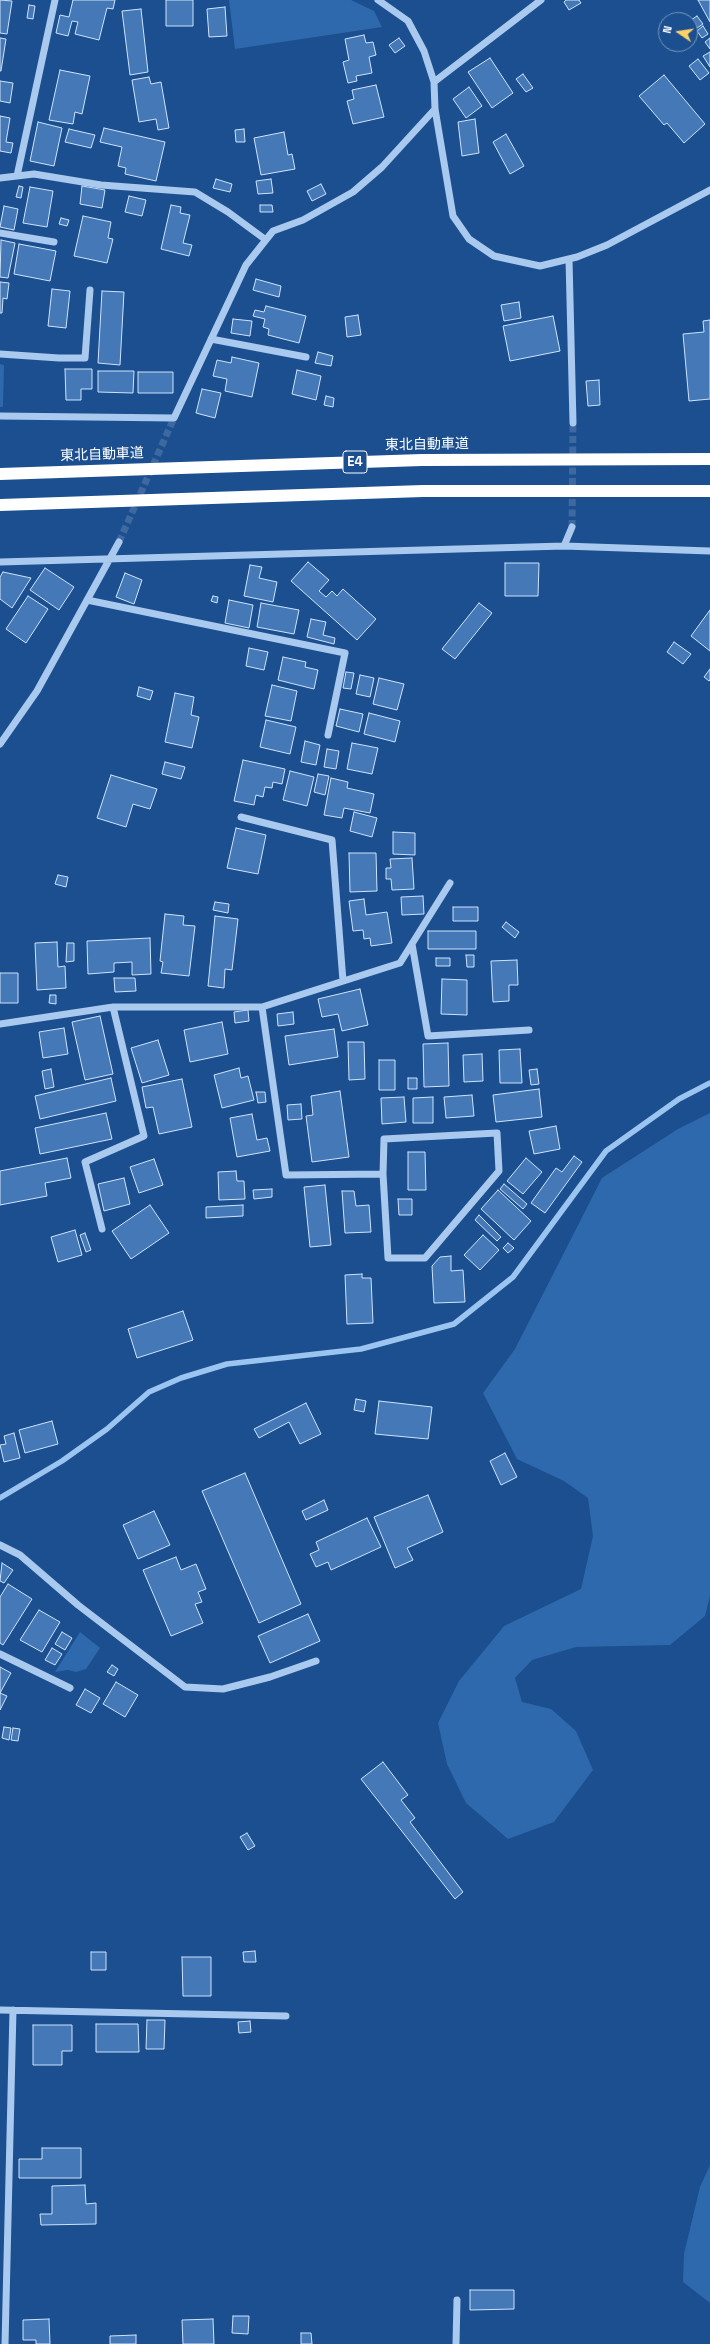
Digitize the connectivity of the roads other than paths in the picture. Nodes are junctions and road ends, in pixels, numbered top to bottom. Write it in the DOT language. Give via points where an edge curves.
graph roads {
  1 [pos="55,0"];
  2 [pos="378,0"];
  3 [pos="541,0"];
  4 [pos="434,82"];
  5 [pos="435,109"];
  6 [pos="17,176"];
  7 [pos="0,178"];
  8 [pos="710,190"];
  9 [pos="0,233"];
  10 [pos="266,240"];
  11 [pos="54,242"];
  12 [pos="569,259"];
  13 [pos="90,290"];
  14 [pos="211,339"];
  15 [pos="0,354"];
  16 [pos="306,357"];
  17 [pos="0,416"];
  18 [pos="573,423"];
  19 [pos="710,459"];
  20 [pos="0,474"];
  21 [pos="710,490"];
  22 [pos="0,505"];
  23 [pos="572,527"];
  24 [pos="119,542"];
  25 [pos="564,546"];
  26 [pos="710,551"];
  27 [pos="109,560"];
  28 [pos="0,562"];
  29 [pos="87,600"];
  30 [pos="328,735"];
  31 [pos="0,744"];
  32 [pos="241,817"];
  33 [pos="450,883"];
  34 [pos="412,944"];
  35 [pos="343,981"];
  36 [pos="114,1007"];
  37 [pos="262,1007"];
  38 [pos="0,1024"];
  39 [pos="529,1030"];
  40 [pos="383,1174"];
  41 [pos="102,1229"];
  42 [pos="0,1545"];
  43 [pos="0,1654"];
  44 [pos="316,1661"];
  45 [pos="70,1688"];
  46 [pos="0,2010"];
  47 [pos="13,2010"];
  48 [pos="286,2016"];
  49 [pos="457,2300"];
  50 [pos="5,2344"];
  51 [pos="456,2344"];
  1 -- 6 [label="street"];
  2 -- 4 [label="street" via="408,21 424,51"];
  3 -- 4 [label="street"];
  4 -- 5 [label="street"];
  5 -- 10 [label="street" via="382,167 353,192 303,220 273,231"];
  5 -- 12 [label="street" via="453,216 469,239 494,256 540,266"];
  6 -- 7 [label="street"];
  6 -- 10 [label="street" via="34,174 101,185 195,192"];
  8 -- 12 [label="street" via="607,245"];
  9 -- 11 [label="street"];
  10 -- 14 [label="street" via="246,265"];
  12 -- 18 [label="street"];
  13 -- 15 [label="street" via="85,358"];
  14 -- 16 [label="street"];
  14 -- 17 [label="street" via="174,418"];
  19 -- 20 [label="highway, 東北自動車道 / E4" via="422,460"];
  21 -- 22 [label="highway, E4" via="423,491"];
  23 -- 25 [label="street"];
  24 -- 27 [label="street"];
  25 -- 26 [label="street"];
  25 -- 27 [label="street"];
  27 -- 28 [label="street"];
  27 -- 29 [label="street"];
  29 -- 30 [label="street" via="345,653"];
  29 -- 31 [label="street" via="37,690"];
  32 -- 35 [label="street" via="332,840"];
  33 -- 34 [label="street"];
  34 -- 35 [label="street" via="400,963"];
  34 -- 39 [label="street" via="428,1036"];
  35 -- 37 [label="street"];
  36 -- 37 [label="street"];
  36 -- 38 [label="street"];
  36 -- 41 [label="street" via="144,1136 85,1162"];
  37 -- 40 [label="street" via="286,1175"];
  40 -- 40 [label="street" via="384,1139 497,1133 499,1171 426,1258 388,1258"];
  42 -- 44 [label="street" via="20,1555 78,1605 185,1687 223,1689 270,1677"];
  43 -- 45 [label="street"];
  46 -- 47 [label="street"];
  47 -- 48 [label="street"];
  47 -- 50 [label="street"];
  49 -- 51 [label="street"];
}
